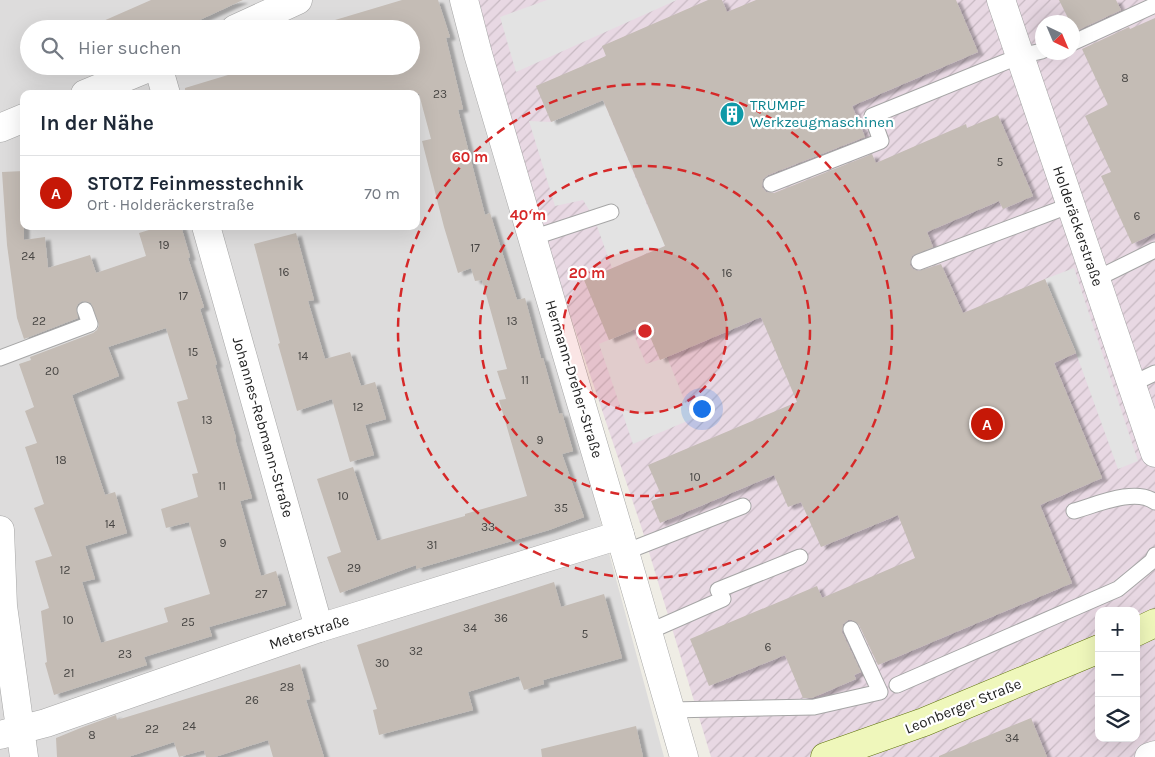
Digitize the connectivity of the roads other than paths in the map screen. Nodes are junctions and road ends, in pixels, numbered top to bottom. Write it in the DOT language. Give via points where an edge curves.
graph roads {
  1 [pos="298,0"];
  2 [pos="464,0"];
  3 [pos="1001,0"];
  4 [pos="1155,5"];
  5 [pos="255,20"];
  6 [pos="1080,39"];
  7 [pos="1032,54"];
  8 [pos="131,75"];
  9 [pos="161,75"];
  10 [pos="95,90"];
  11 [pos="165,90"];
  12 [pos="20,120"];
  13 [pos="0,128"];
  14 [pos="772,184"];
  15 [pos="1071,204"];
  16 [pos="611,212"];
  17 [pos="207,230"];
  18 [pos="532,238"];
  19 [pos="1155,250"];
  20 [pos="920,262"];
  21 [pos="1096,279"];
  22 [pos="85,310"];
  23 [pos="0,358"];
  24 [pos="1143,378"];
  25 [pos="1155,453"];
  26 [pos="1155,502"];
  27 [pos="743,506"];
  28 [pos="1074,511"];
  29 [pos="0,530"];
  30 [pos="623,543"];
  31 [pos="1155,555"];
  32 [pos="800,557"];
  33 [pos="1155,623"];
  34 [pos="319,628"];
  35 [pos="851,629"];
  36 [pos="1140,630"];
  37 [pos="648,632"];
  38 [pos="1095,651"];
  39 [pos="897,686"];
  40 [pos="670,710"];
  41 [pos="10,732"];
  42 [pos="1155,754"];
  43 [pos="24,757"];
  44 [pos="684,757"];
  45 [pos="824,757"];
  46 [pos="1149,757"];
  1 -- 5 [label="street"];
  2 -- 18 [label="street, Hermann-Dreher-Straße"];
  3 -- 7 [label="street, Holderäckerstraße"];
  4 -- 6 [label="lane"];
  7 -- 14 [label="lane" via="872,116 881,141"];
  7 -- 15 [label="street, Holderäckerstraße"];
  8 -- 10 [label="street"];
  9 -- 11 [label="street"];
  12 -- 13 [label="street"];
  15 -- 20 [label="lane"];
  15 -- 21 [label="street, Holderäckerstraße"];
  16 -- 18 [label="lane"];
  17 -- 34 [label="street, Johannes-Rebmann-Straße"];
  18 -- 30 [label="street, Hermann-Dreher-Straße"];
  19 -- 21 [label="lane"];
  21 -- 24 [label="street, Holderäckerstraße"];
  22 -- 23 [label="lane" via="90,324"];
  24 -- 25 [label="street, Holderäckerstraße"];
  26 -- 28 [label="lane" via="1150,498 1126,496"];
  27 -- 30 [label="lane"];
  29 -- 41 [label="street"];
  30 -- 34 [label="street, Meterstraße"];
  30 -- 37 [label="street, Hermann-Dreher-Straße"];
  31 -- 39 [label="lane" via="1152,562 1118,589"];
  32 -- 37 [label="lane" via="718,590 722,599"];
  33 -- 36 [label="main road"];
  34 -- 41 [label="street, Meterstraße"];
  35 -- 40 [label="lane" via="880,692 814,707"];
  37 -- 40 [label="street, Hermann-Dreher-Straße"];
  38 -- 45 [label="main road, Leonberger Straße" via="924,722"];
  40 -- 44 [label="street, Hermann-Dreher-Straße"];
  41 -- 43 [label="street"];
  42 -- 46 [label="street"];
}
